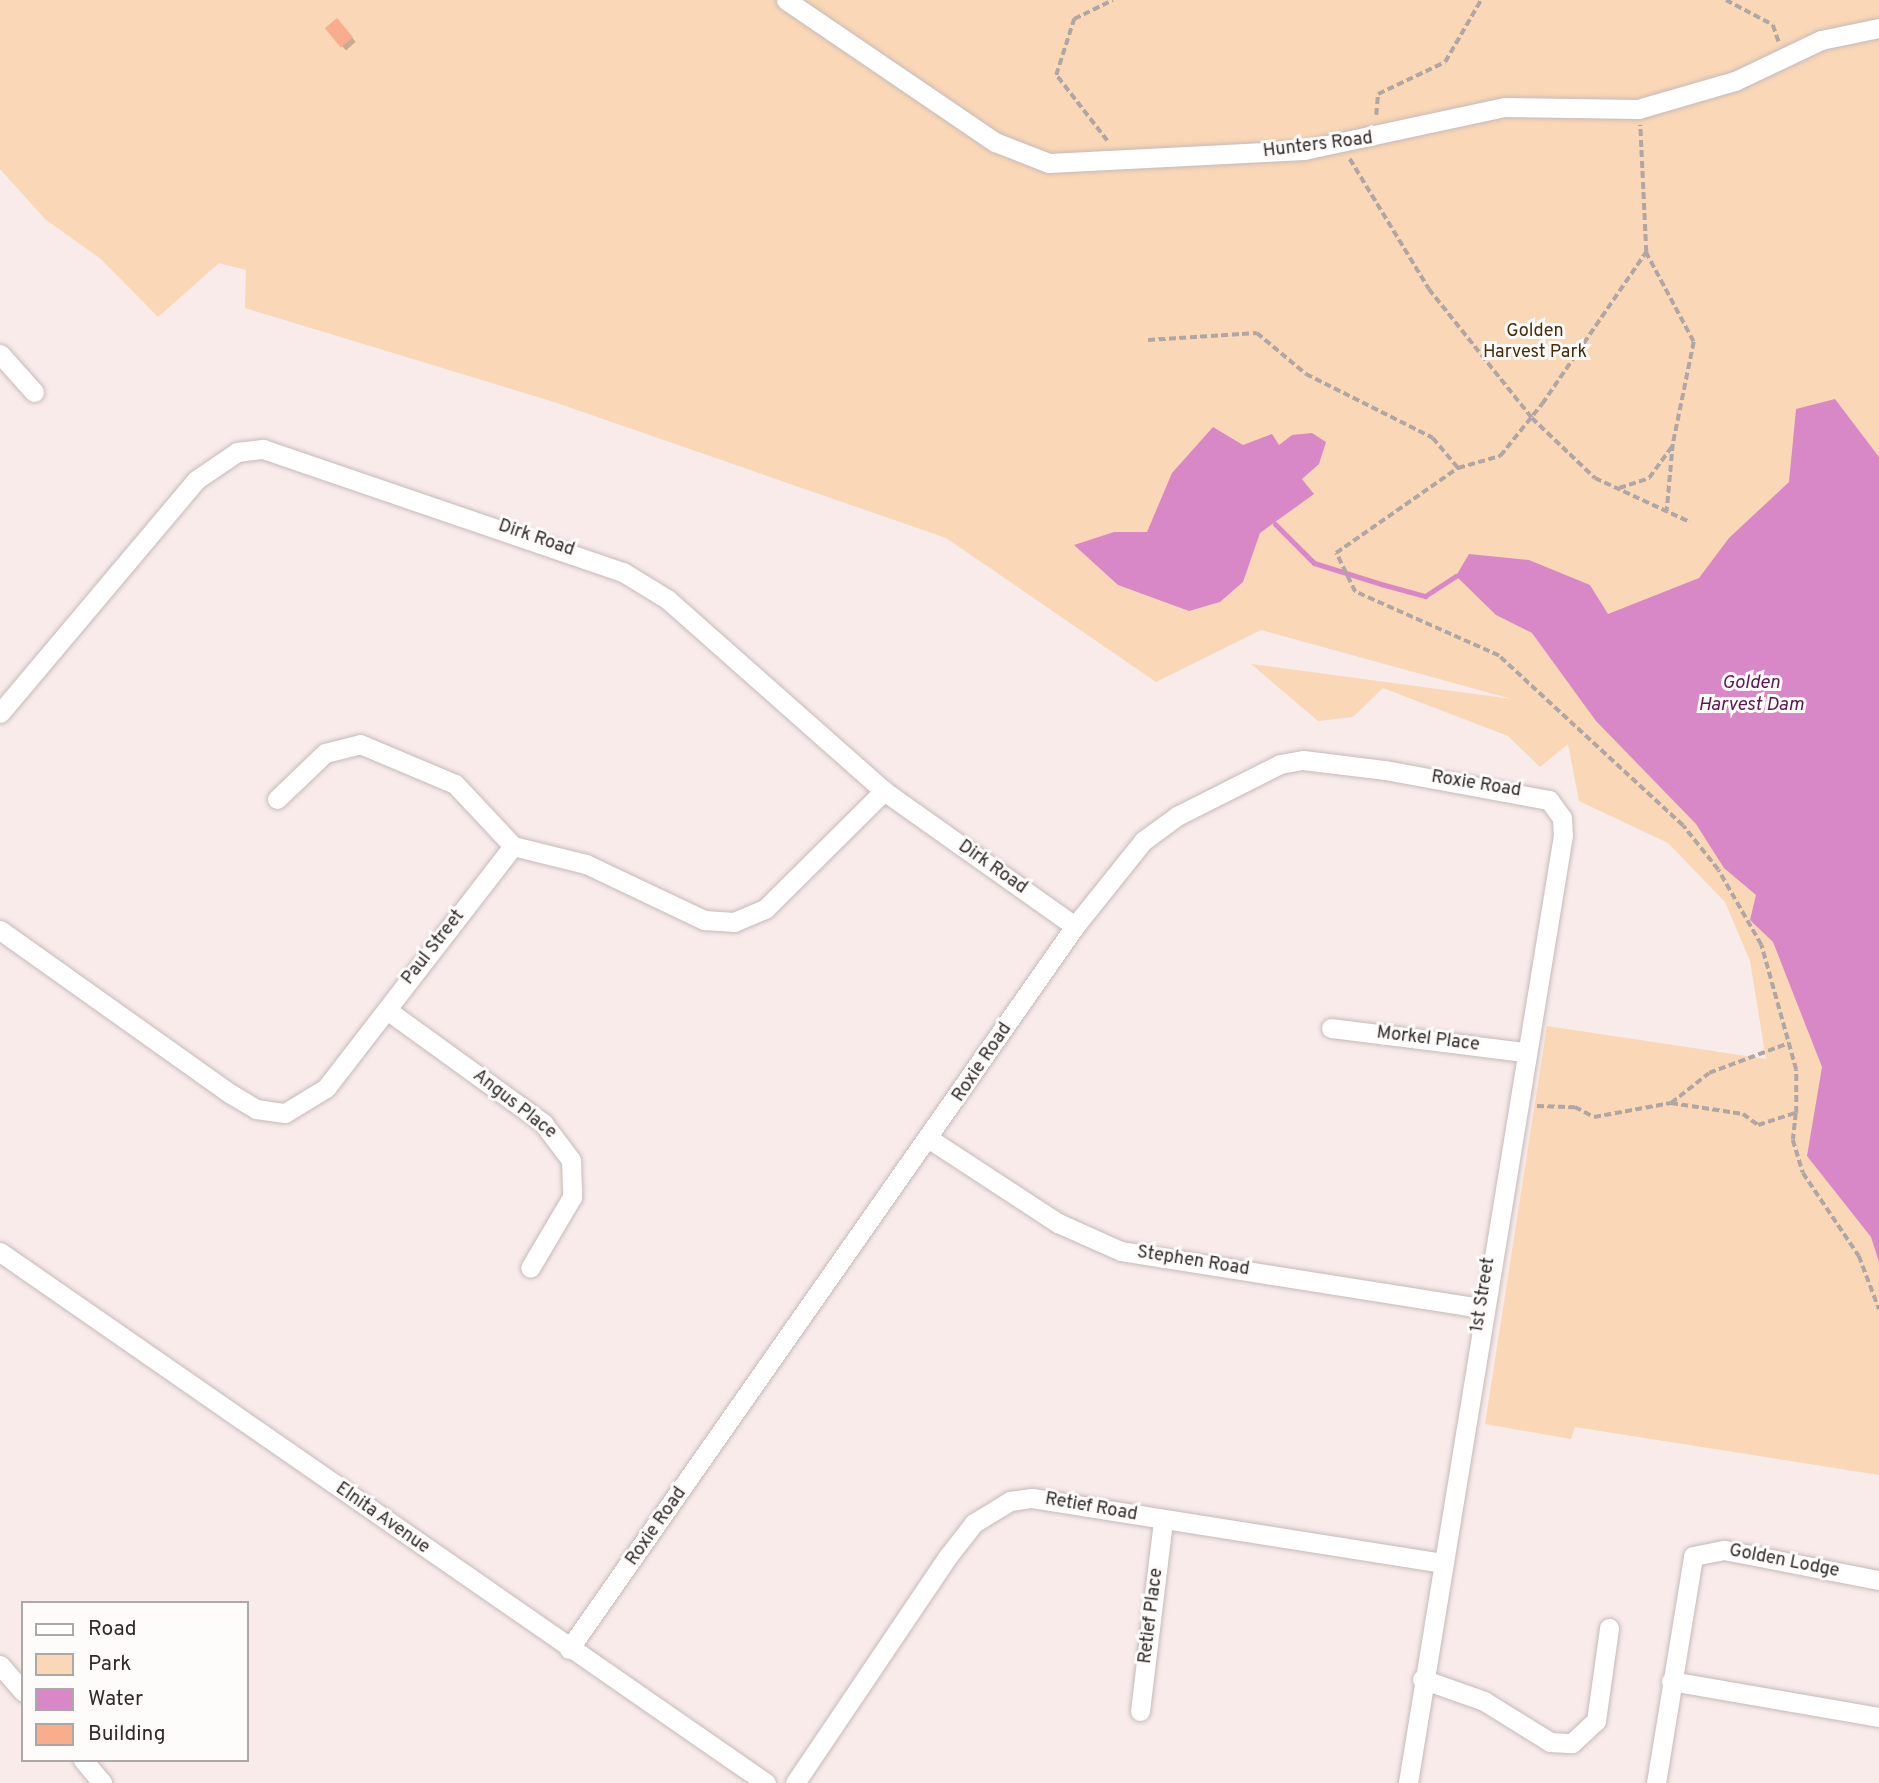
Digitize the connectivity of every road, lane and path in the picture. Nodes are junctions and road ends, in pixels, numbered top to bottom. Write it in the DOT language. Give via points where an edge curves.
graph roads {
  1 [pos="786,0"];
  2 [pos="1113,0"];
  3 [pos="1481,0"];
  4 [pos="1726,0"];
  5 [pos="1879,28"];
  6 [pos="1784,53"];
  7 [pos="1638,109"];
  8 [pos="1376,139"];
  9 [pos="1344,143"];
  10 [pos="1122,158"];
  11 [pos="1646,252"];
  12 [pos="1148,341"];
  13 [pos="0,354"];
  14 [pos="34,392"];
  15 [pos="1532,418"];
  16 [pos="1673,444"];
  17 [pos="1458,468"];
  18 [pos="1617,488"];
  19 [pos="1667,510"];
  20 [pos="1690,522"];
  21 [pos="0,713"];
  22 [pos="884,791"];
  23 [pos="277,799"];
  24 [pos="1558,809"];
  25 [pos="513,846"];
  26 [pos="1075,926"];
  27 [pos="0,930"];
  28 [pos="387,1010"];
  29 [pos="1331,1028"];
  30 [pos="1789,1043"];
  31 [pos="1525,1052"];
  32 [pos="1516,1099"];
  33 [pos="1671,1103"];
  34 [pos="1796,1113"];
  35 [pos="931,1140"];
  36 [pos="0,1252"];
  37 [pos="530,1268"];
  38 [pos="1482,1308"];
  39 [pos="1879,1309"];
  40 [pos="1163,1521"];
  41 [pos="1442,1563"];
  42 [pos="1879,1580"];
  43 [pos="1609,1628"];
  44 [pos="569,1649"];
  45 [pos="0,1665"];
  46 [pos="1422,1679"];
  47 [pos="1671,1681"];
  48 [pos="21,1689"];
  49 [pos="1140,1711"];
  50 [pos="1879,1717"];
  51 [pos="85,1762"];
  52 [pos="102,1783"];
  53 [pos="766,1783"];
  54 [pos="795,1783"];
  55 [pos="1408,1783"];
  56 [pos="1656,1783"];
  1 -- 10 [label="street, Hunters Road" via="1023,157 1049,163"];
  2 -- 10 [label="path" via="1074,19 1056,75"];
  3 -- 8 [label="path" via="1446,62 1378,94"];
  4 -- 6 [label="path" via="1773,25"];
  5 -- 6 [label="street, Hunters Road"];
  6 -- 7 [label="street, Hunters Road" via="1735,81"];
  7 -- 8 [label="street, Hunters Road" via="1504,107"];
  7 -- 11 [label="path"];
  8 -- 9 [label="street, Hunters Road"];
  9 -- 10 [label="street, Hunters Road"];
  9 -- 15 [label="path" via="1429,289"];
  11 -- 15 [label="path"];
  11 -- 16 [label="path" via="1694,342"];
  12 -- 17 [label="path" via="1257,333 1306,374 1433,438"];
  13 -- 14 [label="street"];
  15 -- 17 [label="path" via="1500,456"];
  15 -- 18 [label="path" via="1595,478"];
  16 -- 18 [label="path" via="1648,478"];
  16 -- 19 [label="path"];
  17 -- 30 [label="path" via="1336,553 1352,586 1499,656 1683,826 1718,870 1761,946"];
  18 -- 19 [label="path"];
  19 -- 20 [label="path"];
  21 -- 22 [label="street, Dirk Road" via="196,480 237,452 263,449 623,572 667,599"];
  22 -- 25 [label="street" via="765,909 734,922 705,920 586,864"];
  22 -- 26 [label="street, Dirk Road"];
  23 -- 25 [label="street" via="325,753 360,744 455,784"];
  24 -- 26 [label="street, Roxie Road" via="1520,792 1303,760 1280,764 1162,825"];
  24 -- 31 [label="street, 1st Street" via="1563,835"];
  25 -- 28 [label="street, Paul Street"];
  26 -- 35 [label="street, Roxie Road"];
  27 -- 28 [label="street, Paul Street" via="231,1094 272,1114 305,1106 326,1088"];
  28 -- 37 [label="street, Angus Place" via="543,1123 571,1160 572,1197"];
  29 -- 31 [label="street, Morkel Place"];
  30 -- 33 [label="path" via="1709,1073"];
  30 -- 34 [label="path"];
  31 -- 32 [label="street, 1st Street"];
  32 -- 33 [label="path" via="1575,1107 1594,1117"];
  32 -- 38 [label="street, 1st Street"];
  33 -- 34 [label="path" via="1742,1114 1758,1125"];
  34 -- 39 [label="path" via="1793,1140 1802,1173 1860,1256"];
  35 -- 38 [label="street, Stephen Road" via="1058,1223 1121,1251"];
  35 -- 44 [label="street, Roxie Road"];
  36 -- 44 [label="street, Elnita Avenue"];
  38 -- 41 [label="street, 1st Street"];
  40 -- 41 [label="street, Retief Road"];
  40 -- 49 [label="street, Retief Place"];
  40 -- 54 [label="street, Retief Road" via="1032,1498 990,1509 949,1555"];
  41 -- 46 [label="street, 1st Street"];
  42 -- 47 [label="street, Golden Lodge" via="1724,1550 1699,1551 1685,1573"];
  43 -- 46 [label="street" via="1596,1721 1572,1743 1550,1742 1484,1702"];
  44 -- 53 [label="street, Elnita Avenue"];
  45 -- 48 [label="street"];
  46 -- 55 [label="street, 1st Street"];
  47 -- 50 [label="street"];
  47 -- 56 [label="street, Golden Lodge"];
  51 -- 52 [label="street"];
}
